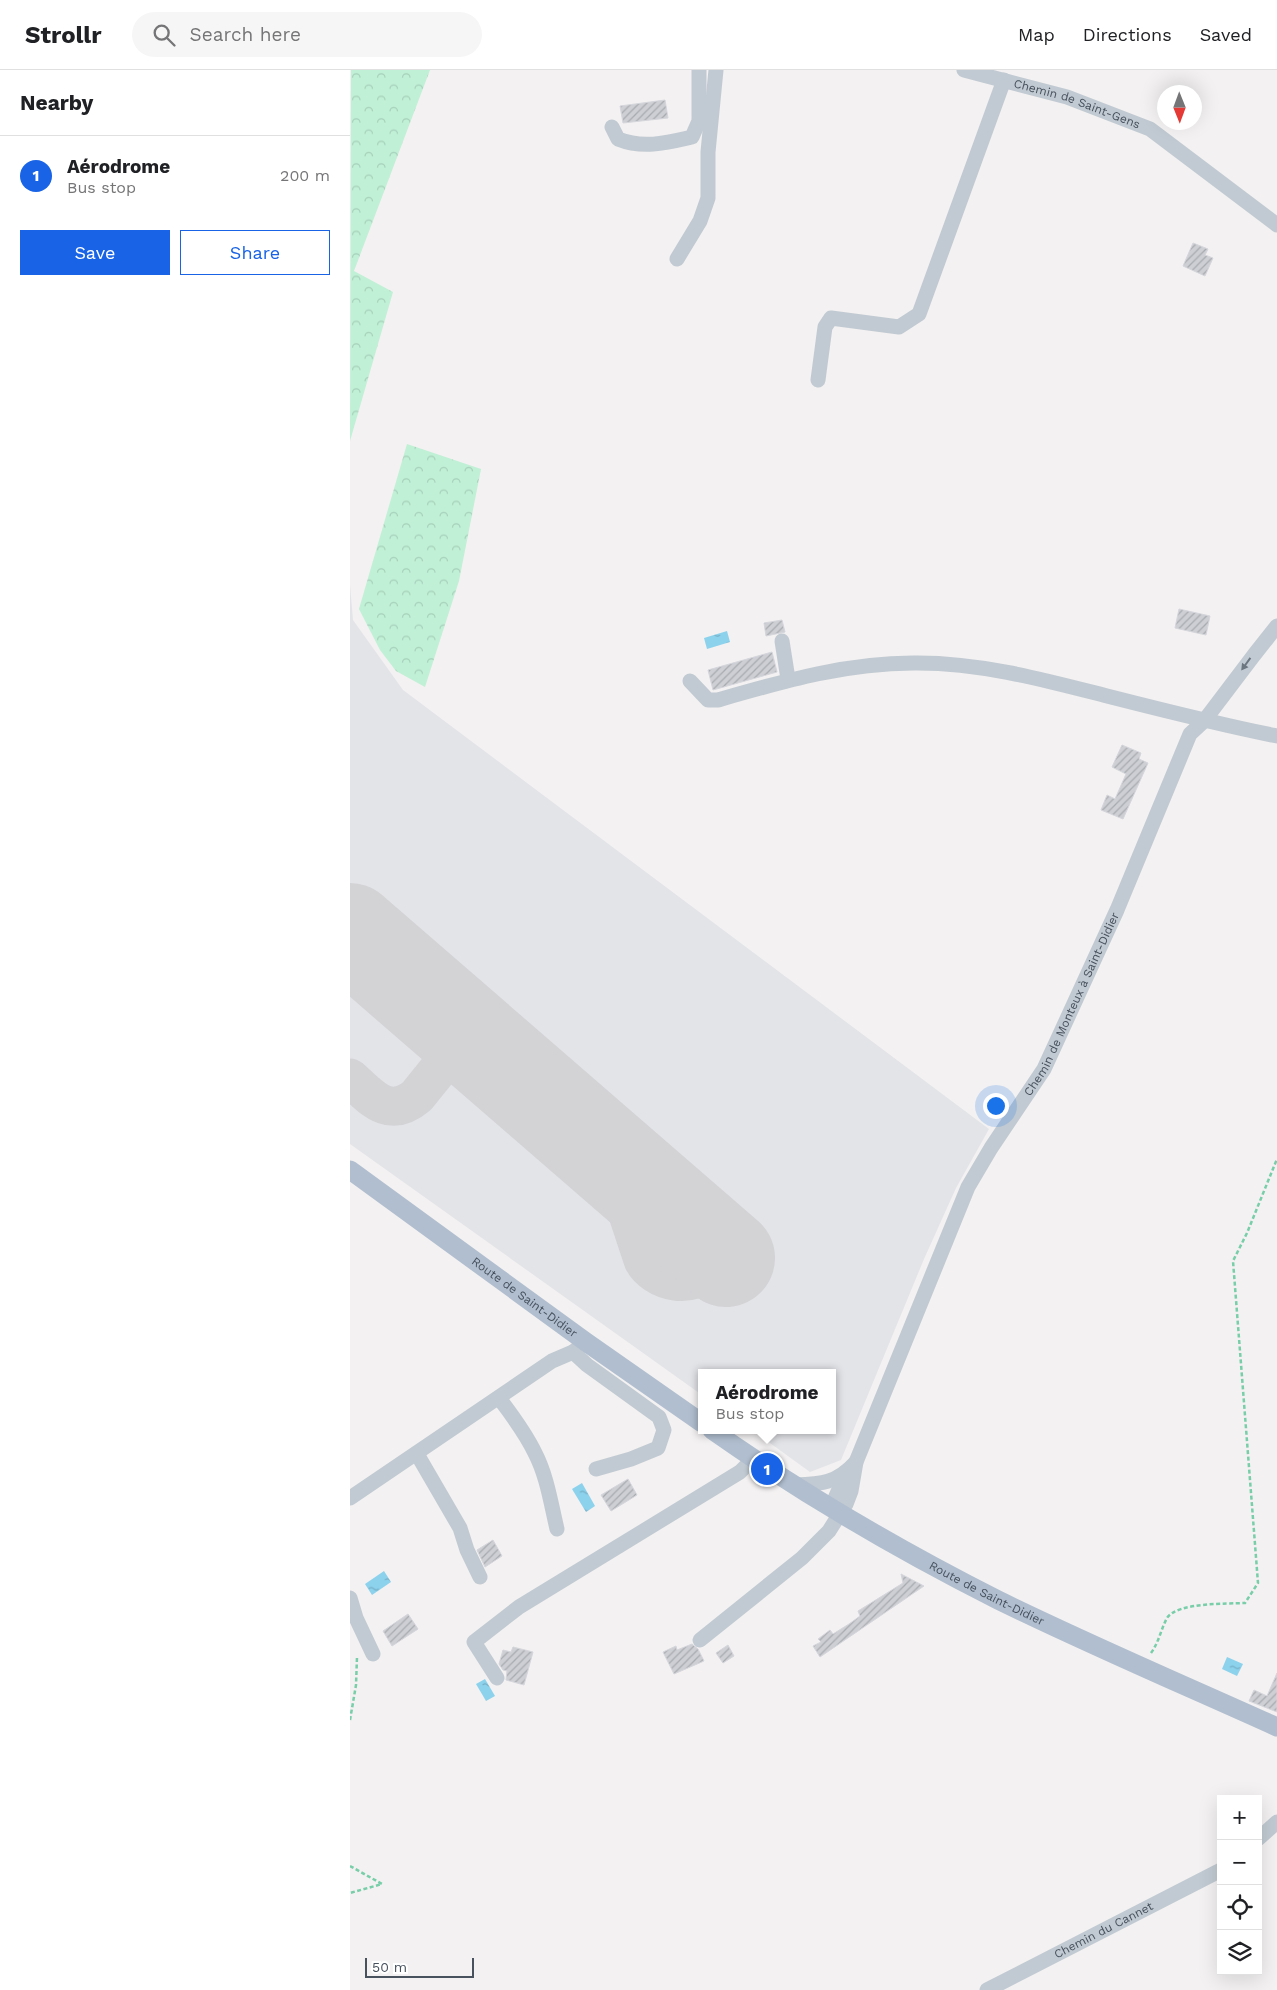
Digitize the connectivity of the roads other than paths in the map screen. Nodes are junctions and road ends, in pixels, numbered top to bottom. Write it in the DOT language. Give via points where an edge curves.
graph roads {
  1 [pos="700,70"];
  2 [pos="716,70"];
  3 [pos="964,70"];
  4 [pos="1004,80"];
  5 [pos="612,127"];
  6 [pos="1277,225"];
  7 [pos="677,259"];
  8 [pos="818,380"];
  9 [pos="1277,626"];
  10 [pos="782,641"];
  11 [pos="788,679"];
  12 [pos="690,681"];
  13 [pos="1204,721"];
  14 [pos="1277,736"];
  15 [pos="350,1170"];
  16 [pos="580,1347"];
  17 [pos="499,1398"];
  18 [pos="698,1421"];
  19 [pos="718,1434"];
  20 [pos="417,1454"];
  21 [pos="753,1459"];
  22 [pos="851,1468"];
  23 [pos="596,1469"];
  24 [pos="793,1485"];
  25 [pos="350,1498"];
  26 [pos="836,1512"];
  27 [pos="557,1529"];
  28 [pos="480,1577"];
  29 [pos="350,1598"];
  30 [pos="700,1640"];
  31 [pos="373,1654"];
  32 [pos="497,1678"];
  33 [pos="1277,1727"];
  34 [pos="1277,1822"];
  35 [pos="1262,1835"];
  36 [pos="1217,1872"];
  37 [pos="996,1988"];
  1 -- 5 [label="street" via="699,121 692,137 632,145 618,139"];
  2 -- 7 [label="street" via="708,152 708,198 700,221"];
  3 -- 4 [label="street, Chemin de Saint-Gens"];
  4 -- 6 [label="street, Chemin de Saint-Gens" via="1067,97 1150,129"];
  4 -- 8 [label="street" via="919,314 900,327 831,318 825,327"];
  9 -- 13 [label="street, Chemin de Monteux à Saint-Didier, one-way"];
  10 -- 11 [label="street"];
  11 -- 12 [label="street" via="718,700 708,700"];
  11 -- 13 [label="street" via="864,665 961,664 1059,684"];
  13 -- 14 [label="street"];
  13 -- 22 [label="street, Chemin de Monteux à Saint-Didier" via="1190,734 1117,910 1044,1070 968,1187"];
  15 -- 16 [label="main road, Route de Saint-Didier"];
  16 -- 17 [label="street" via="552,1361"];
  16 -- 18 [label="main road, Route de Saint-Didier"];
  16 -- 23 [label="street" via="587,1365 659,1417 664,1430 658,1448"];
  17 -- 20 [label="street"];
  17 -- 27 [label="street" via="535,1453"];
  19 -- 21 [label="main road, Route de Saint-Didier"];
  20 -- 25 [label="street"];
  20 -- 28 [label="street" via="460,1528"];
  21 -- 24 [label="main road, Route de Saint-Didier"];
  21 -- 32 [label="street" via="740,1472 519,1607 474,1642"];
  22 -- 24 [label="street" via="828,1482"];
  22 -- 26 [label="street, Chemin de Monteux à Saint-Didier" via="851,1491"];
  24 -- 26 [label="main road, Route de Saint-Didier"];
  26 -- 30 [label="street, Chemin de Monteux à Saint-Didier" via="829,1531 802,1558"];
  26 -- 33 [label="main road, Route de Saint-Didier" via="997,1599"];
  29 -- 31 [label="street"];
  34 -- 35 [label="street"];
  36 -- 37 [label="street, Chemin du Cannet"];
}
